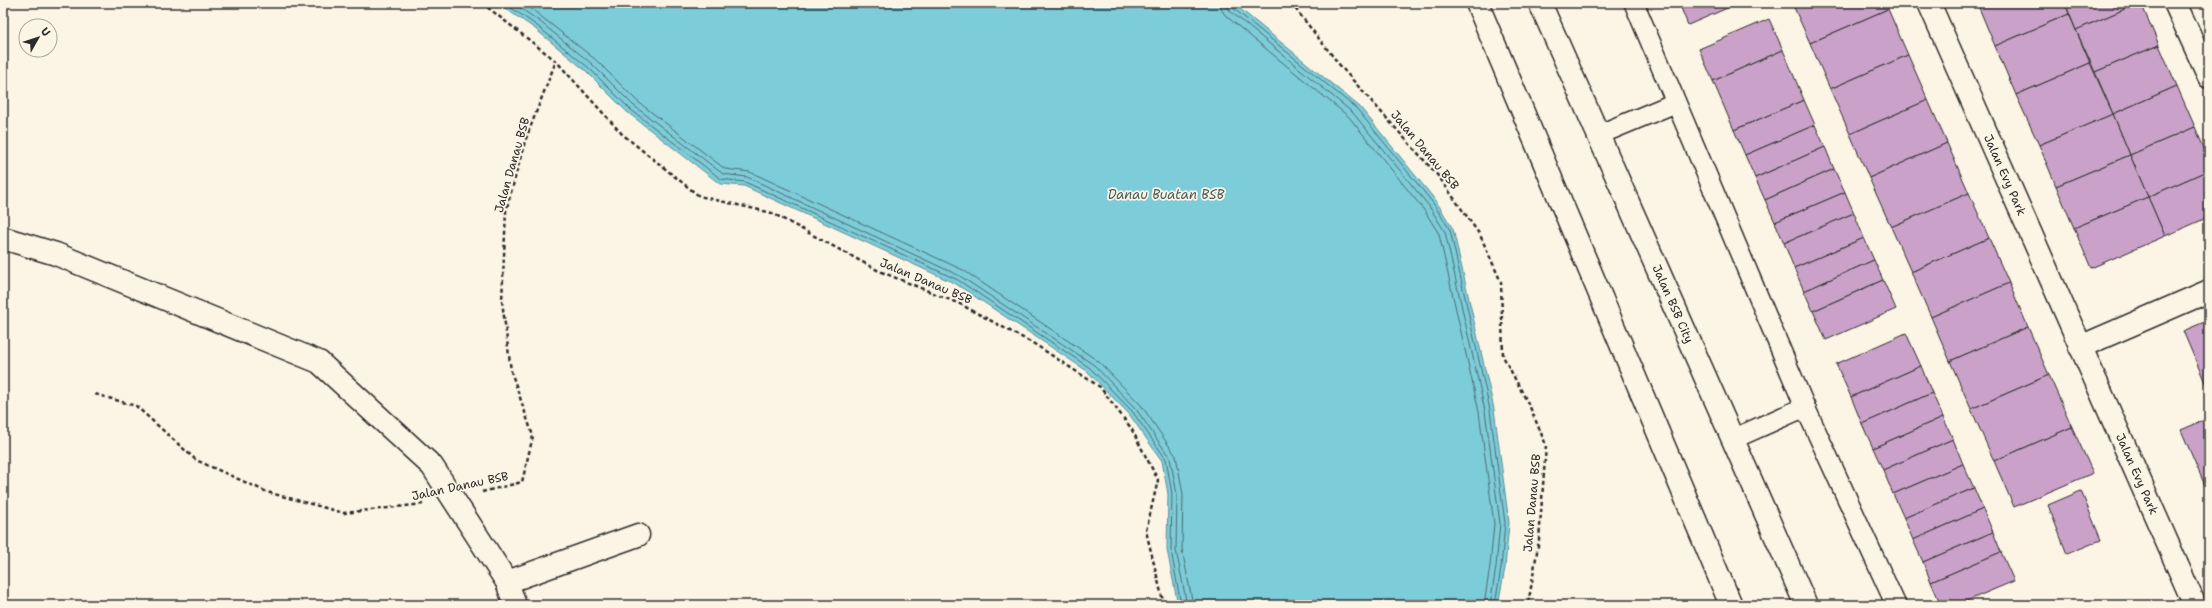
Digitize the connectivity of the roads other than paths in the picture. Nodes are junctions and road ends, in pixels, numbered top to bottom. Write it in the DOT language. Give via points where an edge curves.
graph roads {
  1 [pos="1477,3"];
  2 [pos="1540,3"];
  3 [pos="1634,3"];
  4 [pos="1930,3"];
  5 [pos="2175,3"];
  6 [pos="2209,77"];
  7 [pos="1675,103"];
  8 [pos="1598,135"];
  9 [pos="3,238"];
  10 [pos="2209,291"];
  11 [pos="2080,347"];
  12 [pos="1805,406"];
  13 [pos="1733,439"];
  14 [pos="638,535"];
  15 [pos="507,582"];
  16 [pos="2196,600"];
  17 [pos="515,605"];
  18 [pos="1731,605"];
  19 [pos="1806,605"];
  20 [pos="1896,605"];
  1 -- 18 [label="street"];
  2 -- 8 [label="street, Jalan BSB City"];
  3 -- 7 [label="lane"];
  4 -- 11 [label="street, Jalan Evy Park"];
  5 -- 6 [label="street"];
  7 -- 8 [label="lane"];
  7 -- 12 [label="lane"];
  8 -- 13 [label="street, Jalan BSB City"];
  9 -- 15 [label="street" via="56,254 319,362 432,466"];
  10 -- 11 [label="street"];
  11 -- 16 [label="street, Jalan Evy Park"];
  12 -- 13 [label="lane"];
  12 -- 20 [label="lane"];
  13 -- 19 [label="street, Jalan BSB City"];
  14 -- 15 [label="street"];
  15 -- 17 [label="street"];
}
